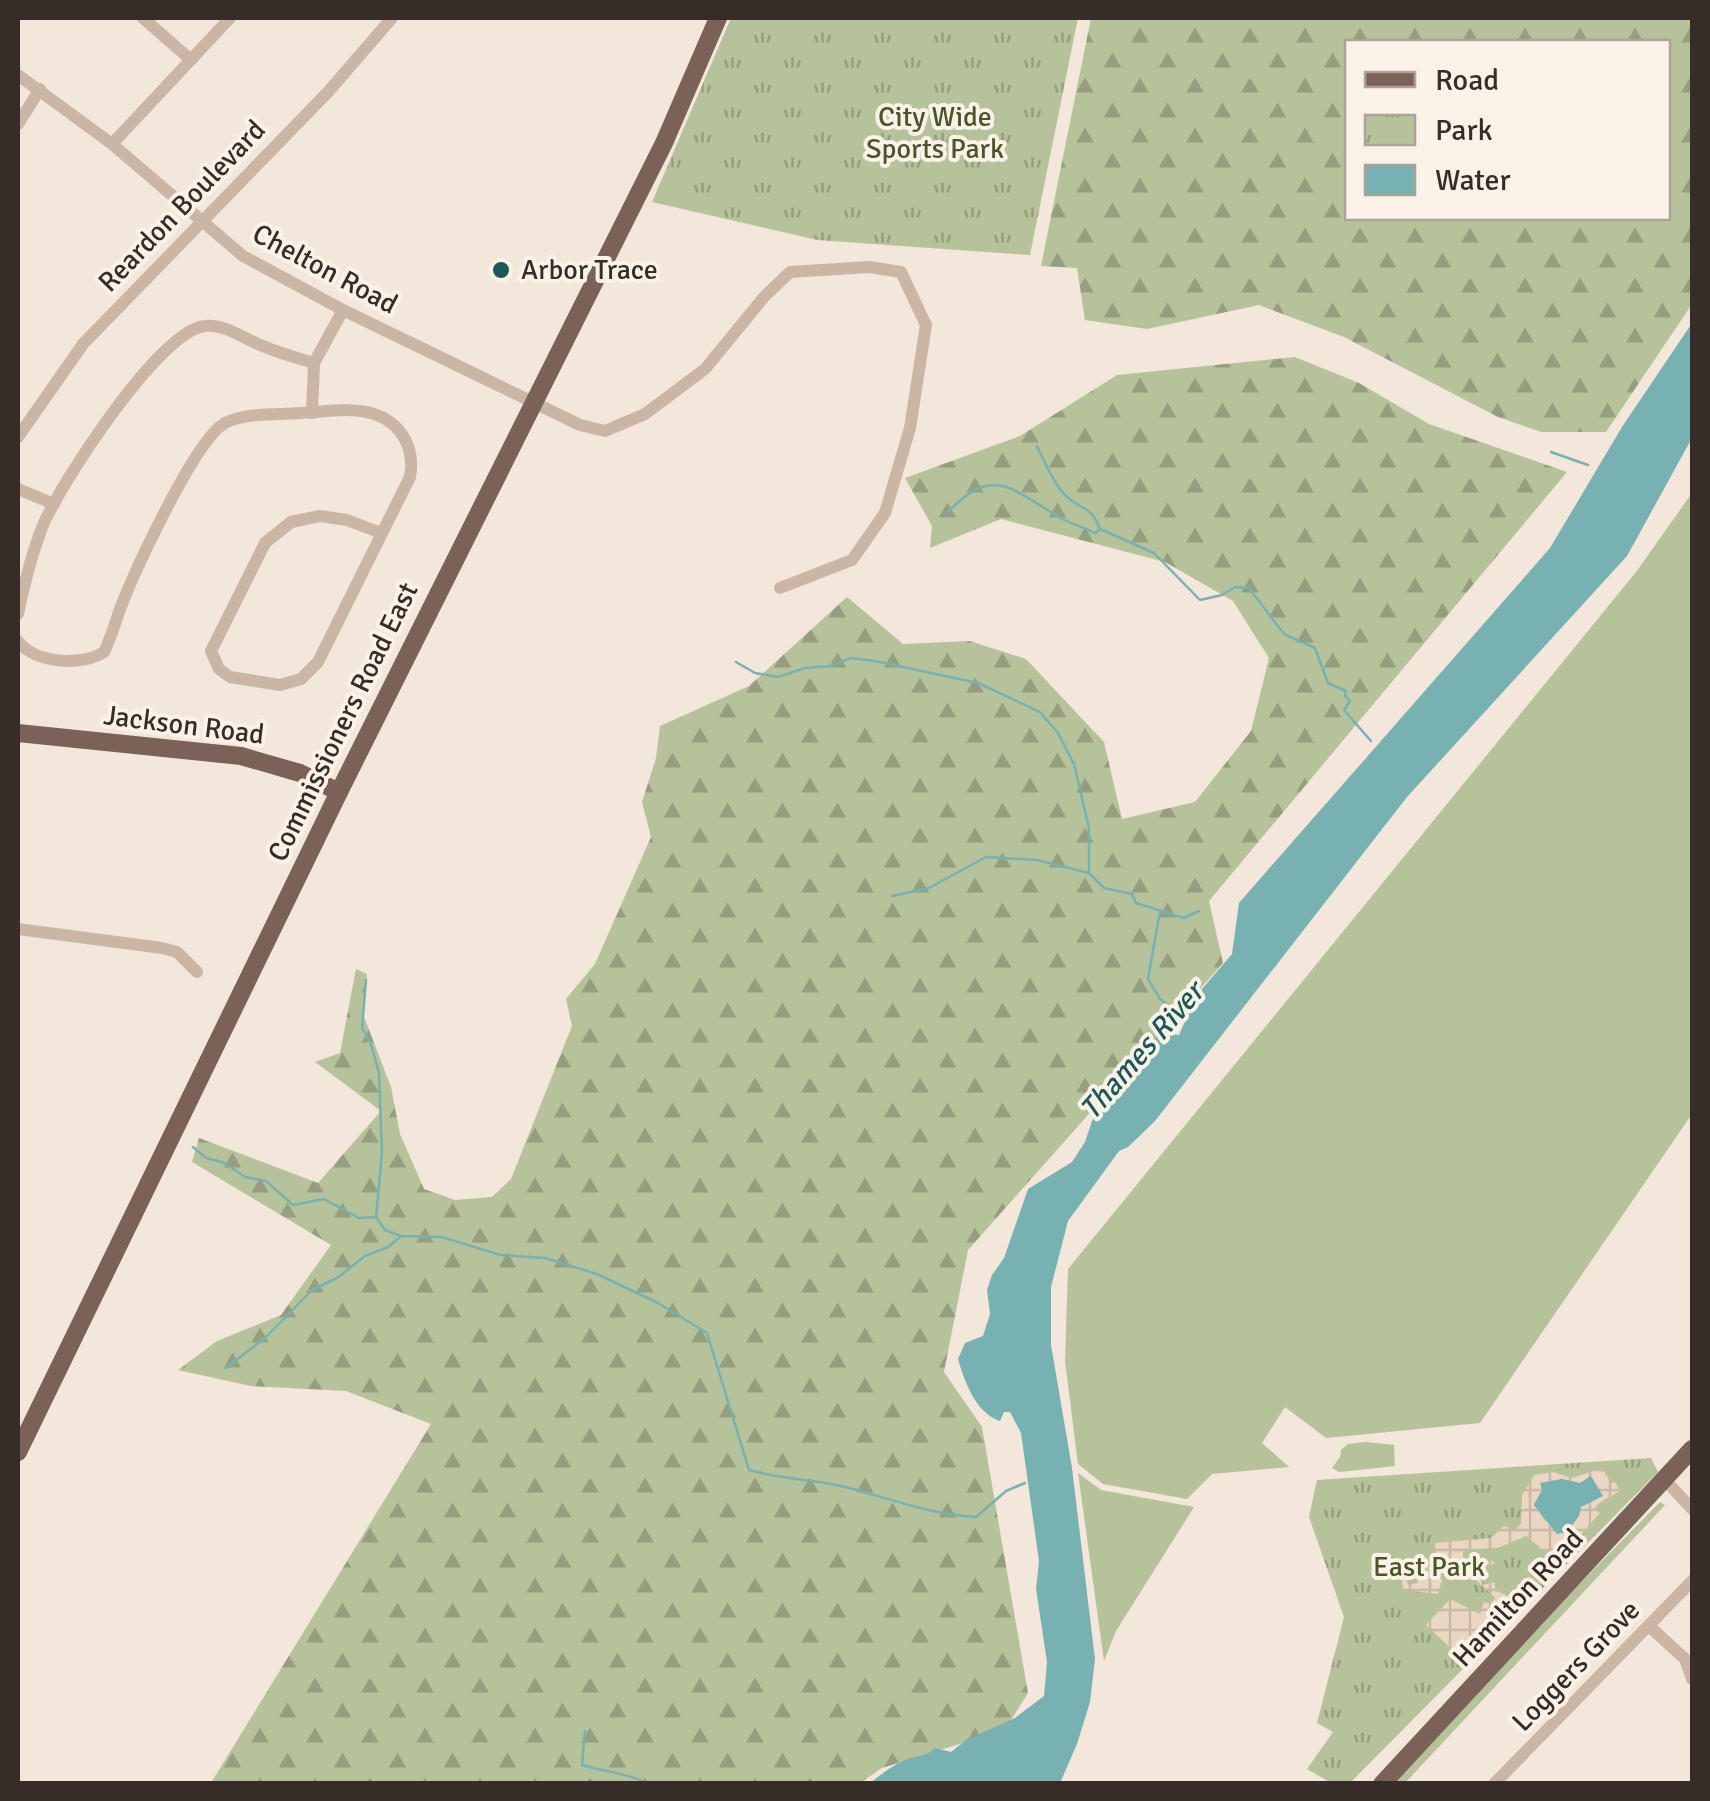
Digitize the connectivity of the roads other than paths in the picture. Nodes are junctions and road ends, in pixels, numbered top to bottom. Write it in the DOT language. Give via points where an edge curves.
graph roads {
  1 [pos="143,18"];
  2 [pos="230,18"];
  3 [pos="392,18"];
  4 [pos="718,18"];
  5 [pos="190,60"];
  6 [pos="18,75"];
  7 [pos="40,89"];
  8 [pos="18,124"];
  9 [pos="112,144"];
  10 [pos="202,223"];
  11 [pos="343,310"];
  12 [pos="314,363"];
  13 [pos="534,402"];
  14 [pos="312,413"];
  15 [pos="18,437"];
  16 [pos="18,489"];
  17 [pos="54,504"];
  18 [pos="381,534"];
  19 [pos="780,588"];
  20 [pos="18,614"];
  21 [pos="18,641"];
  22 [pos="18,733"];
  23 [pos="339,792"];
  24 [pos="18,928"];
  25 [pos="197,972"];
  26 [pos="1692,1449"];
  27 [pos="18,1452"];
  28 [pos="1666,1481"];
  29 [pos="1692,1509"];
  30 [pos="1692,1581"];
  31 [pos="1649,1626"];
  32 [pos="1692,1679"];
  33 [pos="1382,1784"];
  34 [pos="1494,1784"];
  1 -- 5 [label="street"];
  2 -- 5 [label="street"];
  3 -- 10 [label="street, Reardon Boulevard"];
  4 -- 13 [label="main road, Commissioners Road East" via="664,143"];
  5 -- 9 [label="street"];
  6 -- 7 [label="street, Chelton Road"];
  7 -- 8 [label="street"];
  7 -- 9 [label="street, Chelton Road"];
  9 -- 10 [label="street, Chelton Road"];
  10 -- 11 [label="street, Chelton Road" via="242,256"];
  10 -- 15 [label="street, Reardon Boulevard" via="83,344"];
  11 -- 12 [label="street"];
  11 -- 13 [label="street, Chelton Road"];
  12 -- 14 [label="street"];
  12 -- 17 [label="street" via="218,326 200,326 172,344 96,432"];
  13 -- 19 [label="street, Chelton Road" via="605,431 644,414 705,369 790,272 901,272 926,325 910,428 885,513 852,560"];
  13 -- 23 [label="main road, Commissioners Road East"];
  14 -- 18 [label="street" via="376,414 406,438 410,476"];
  14 -- 21 [label="street" via="247,417 226,423 203,444 104,652 62,659 30,654"];
  16 -- 17 [label="street"];
  17 -- 20 [label="street"];
  18 -- 18 [label="street" via="318,662 300,679 280,685 230,677 220,669 211,651 265,543 291,522 320,516"];
  22 -- 23 [label="main road, Jackson Road" via="241,756"];
  23 -- 27 [label="main road, Commissioners Road East"];
  24 -- 25 [label="street" via="162,948"];
  26 -- 28 [label="main road, Hamilton Road"];
  28 -- 29 [label="street"];
  28 -- 33 [label="main road, Hamilton Road"];
  30 -- 31 [label="street, Loggers Grove"];
  31 -- 32 [label="street" via="1685,1659"];
  31 -- 34 [label="street, Loggers Grove"];
}
